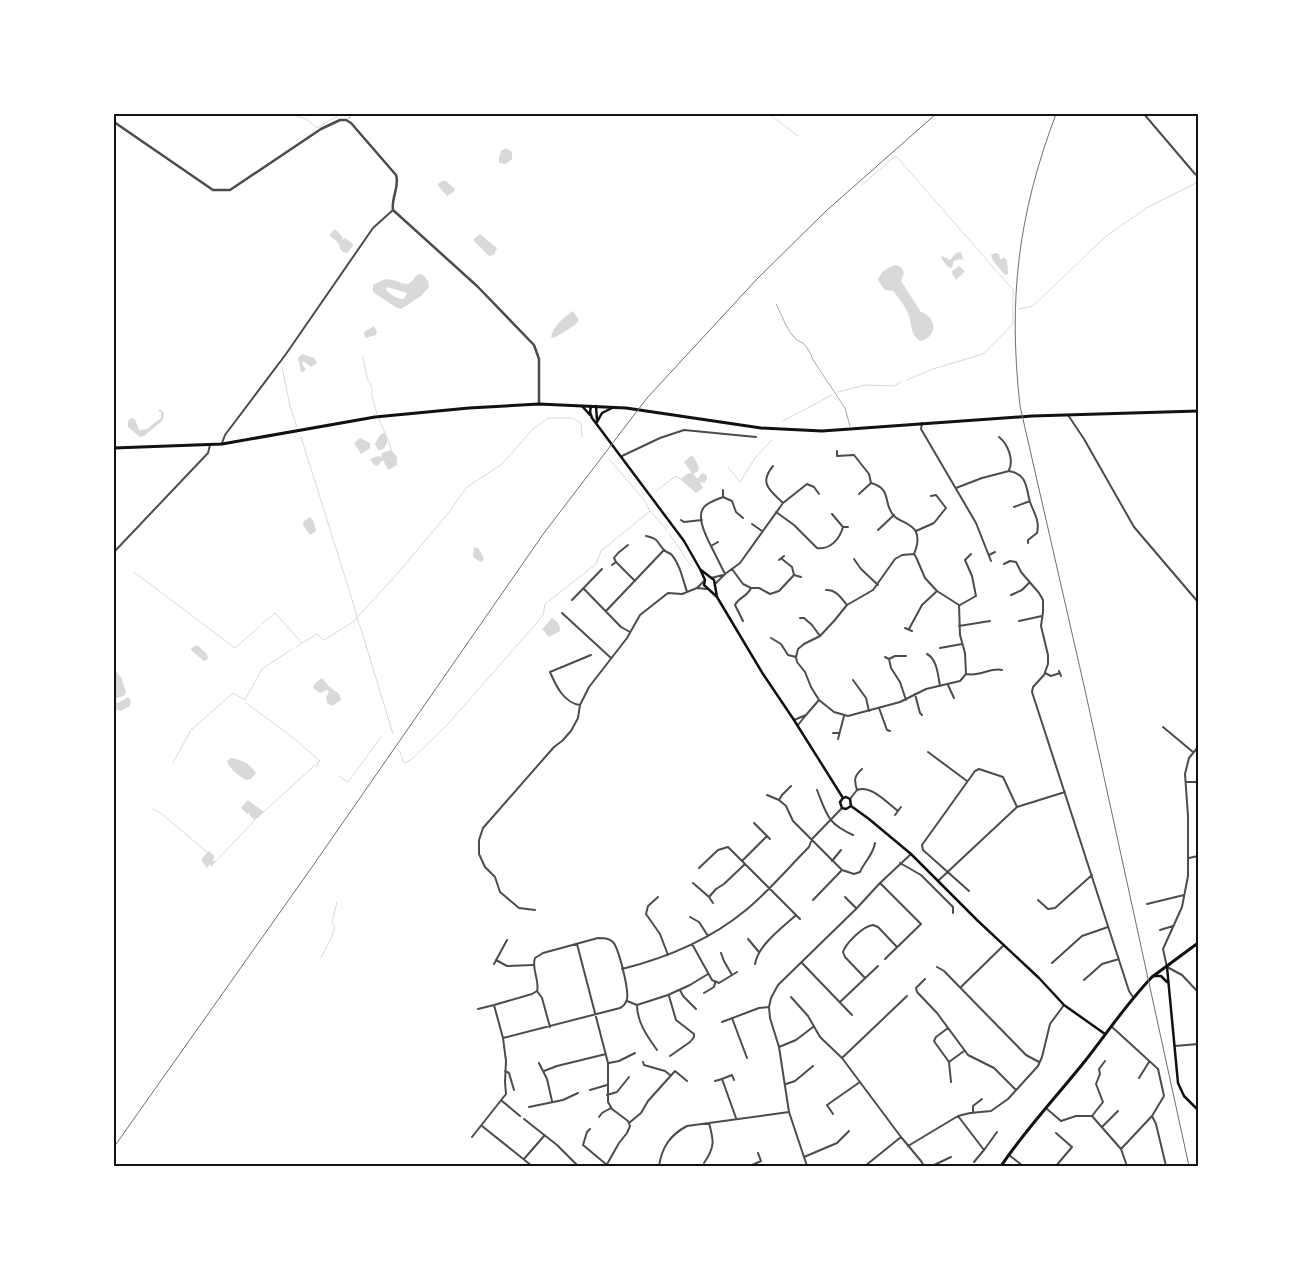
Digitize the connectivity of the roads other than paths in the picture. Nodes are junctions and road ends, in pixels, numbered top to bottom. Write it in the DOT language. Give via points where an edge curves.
graph roads {
  1 [pos="351,114"];
  2 [pos="1144,114"];
  3 [pos="348,121"];
  4 [pos="114,122"];
  5 [pos="1198,176"];
  6 [pos="393,210"];
  7 [pos="776,304"];
  8 [pos="540,404"];
  9 [pos="581,405"];
  10 [pos="591,406"];
  11 [pos="596,406"];
  12 [pos="613,407"];
  13 [pos="1198,412"];
  14 [pos="1068,415"];
  15 [pos="591,416"];
  16 [pos="597,422"];
  17 [pos="922,424"];
  18 [pos="851,429"];
  19 [pos="756,437"];
  20 [pos="1000,437"];
  21 [pos="222,444"];
  22 [pos="210,445"];
  23 [pos="114,448"];
  24 [pos="837,451"];
  25 [pos="622,456"];
  26 [pos="773,466"];
  27 [pos="767,467"];
  28 [pos="770,470"];
  29 [pos="1009,471"];
  30 [pos="809,479"];
  31 [pos="871,483"];
  32 [pos="809,484"];
  33 [pos="956,488"];
  34 [pos="722,490"];
  35 [pos="937,491"];
  36 [pos="819,494"];
  37 [pos="859,494"];
  38 [pos="936,495"];
  39 [pos="931,496"];
  40 [pos="724,497"];
  41 [pos="1030,500"];
  42 [pos="783,503"];
  43 [pos="950,507"];
  44 [pos="946,508"];
  45 [pos="1014,508"];
  46 [pos="776,512"];
  47 [pos="832,514"];
  48 [pos="894,516"];
  49 [pos="743,518"];
  50 [pos="702,520"];
  51 [pos="752,524"];
  52 [pos="682,525"];
  53 [pos="843,526"];
  54 [pos="848,527"];
  55 [pos="878,530"];
  56 [pos="762,531"];
  57 [pos="916,531"];
  58 [pos="646,536"];
  59 [pos="718,542"];
  60 [pos="1028,543"];
  61 [pos="628,545"];
  62 [pos="711,546"];
  63 [pos="664,550"];
  64 [pos="114,552"];
  65 [pos="995,552"];
  66 [pos="914,554"];
  67 [pos="971,554"];
  68 [pos="988,554"];
  69 [pos="779,560"];
  70 [pos="856,560"];
  71 [pos="991,561"];
  72 [pos="616,562"];
  73 [pos="1004,564"];
  74 [pos="612,565"];
  75 [pos="700,568"];
  76 [pos="602,569"];
  77 [pos="732,570"];
  78 [pos="725,574"];
  79 [pos="794,575"];
  80 [pos="801,577"];
  81 [pos="710,578"];
  82 [pos="704,580"];
  83 [pos="635,581"];
  84 [pos="1028,582"];
  85 [pos="714,585"];
  86 [pos="878,585"];
  87 [pos="698,588"];
  88 [pos="750,588"];
  89 [pos="584,589"];
  90 [pos="708,589"];
  91 [pos="826,590"];
  92 [pos="937,591"];
  93 [pos="687,592"];
  94 [pos="1011,595"];
  95 [pos="717,597"];
  96 [pos="572,600"];
  97 [pos="1198,602"];
  98 [pos="847,604"];
  99 [pos="959,605"];
  100 [pos="606,611"];
  101 [pos="562,613"];
  102 [pos="1042,616"];
  103 [pos="803,617"];
  104 [pos="987,617"];
  105 [pos="742,621"];
  106 [pos="1019,621"];
  107 [pos="959,626"];
  108 [pos="905,628"];
  109 [pos="630,632"];
  110 [pos="776,635"];
  111 [pos="820,636"];
  112 [pos="771,638"];
  113 [pos="775,639"];
  114 [pos="940,643"];
  115 [pos="962,644"];
  116 [pos="943,646"];
  117 [pos="940,648"];
  118 [pos="926,654"];
  119 [pos="591,655"];
  120 [pos="906,656"];
  121 [pos="796,657"];
  122 [pos="885,657"];
  123 [pos="611,658"];
  124 [pos="889,659"];
  125 [pos="1000,665"];
  126 [pos="998,669"];
  127 [pos="1002,670"];
  128 [pos="1045,673"];
  129 [pos="1060,673"];
  130 [pos="966,674"];
  131 [pos="850,685"];
  132 [pos="948,685"];
  133 [pos="940,686"];
  134 [pos="915,694"];
  135 [pos="952,695"];
  136 [pos="949,698"];
  137 [pos="954,698"];
  138 [pos="819,700"];
  139 [pos="906,700"];
  140 [pos="580,705"];
  141 [pos="879,708"];
  142 [pos="869,711"];
  143 [pos="920,714"];
  144 [pos="806,715"];
  145 [pos="844,716"];
  146 [pos="794,720"];
  147 [pos="798,725"];
  148 [pos="1163,727"];
  149 [pos="890,731"];
  150 [pos="833,733"];
  151 [pos="839,733"];
  152 [pos="838,738"];
  153 [pos="1198,746"];
  154 [pos="928,752"];
  155 [pos="1194,752"];
  156 [pos="862,769"];
  157 [pos="967,781"];
  158 [pos="1186,782"];
  159 [pos="1198,782"];
  160 [pos="791,786"];
  161 [pos="817,790"];
  162 [pos="857,790"];
  163 [pos="1065,792"];
  164 [pos="767,796"];
  165 [pos="842,798"];
  166 [pos="850,799"];
  167 [pos="779,800"];
  168 [pos="850,806"];
  169 [pos="901,807"];
  170 [pos="1017,807"];
  171 [pos="842,808"];
  172 [pos="898,811"];
  173 [pos="895,816"];
  174 [pos="830,821"];
  175 [pos="754,823"];
  176 [pos="853,835"];
  177 [pos="767,836"];
  178 [pos="770,839"];
  179 [pos="812,839"];
  180 [pos="876,843"];
  181 [pos="841,850"];
  182 [pos="911,854"];
  183 [pos="1198,856"];
  184 [pos="1189,858"];
  185 [pos="742,861"];
  186 [pos="832,861"];
  187 [pos="900,863"];
  188 [pos="745,864"];
  189 [pos="699,868"];
  190 [pos="842,870"];
  191 [pos="948,872"];
  192 [pos="1092,875"];
  193 [pos="939,880"];
  194 [pos="880,882"];
  195 [pos="693,883"];
  196 [pos="768,888"];
  197 [pos="816,889"];
  198 [pos="969,891"];
  199 [pos="819,892"];
  200 [pos="1184,895"];
  201 [pos="658,897"];
  202 [pos="709,897"];
  203 [pos="846,897"];
  204 [pos="813,900"];
  205 [pos="1038,900"];
  206 [pos="713,903"];
  207 [pos="1147,904"];
  208 [pos="856,909"];
  209 [pos="535,910"];
  210 [pos="954,913"];
  211 [pos="796,915"];
  212 [pos="690,917"];
  213 [pos="800,919"];
  214 [pos="650,920"];
  215 [pos="646,924"];
  216 [pos="1108,926"];
  217 [pos="1173,926"];
  218 [pos="1160,930"];
  219 [pos="708,936"];
  220 [pos="748,939"];
  221 [pos="506,940"];
  222 [pos="1198,943"];
  223 [pos="577,944"];
  224 [pos="692,944"];
  225 [pos="1004,946"];
  226 [pos="898,947"];
  227 [pos="759,952"];
  228 [pos="721,953"];
  229 [pos="668,955"];
  230 [pos="1119,959"];
  231 [pos="496,960"];
  232 [pos="885,960"];
  233 [pos="802,963"];
  234 [pos="1052,963"];
  235 [pos="494,964"];
  236 [pos="755,964"];
  237 [pos="533,965"];
  238 [pos="878,966"];
  239 [pos="937,967"];
  240 [pos="1167,967"];
  241 [pos="622,970"];
  242 [pos="737,972"];
  243 [pos="708,974"];
  244 [pos="732,975"];
  245 [pos="1152,977"];
  246 [pos="865,978"];
  247 [pos="925,979"];
  248 [pos="1084,980"];
  249 [pos="716,982"];
  250 [pos="1168,983"];
  251 [pos="960,988"];
  252 [pos="680,990"];
  253 [pos="537,991"];
  254 [pos="1198,992"];
  255 [pos="704,993"];
  256 [pos="668,995"];
  257 [pos="907,996"];
  258 [pos="791,997"];
  259 [pos="1133,997"];
  260 [pos="627,1000"];
  261 [pos="840,1002"];
  262 [pos="637,1004"];
  263 [pos="494,1005"];
  264 [pos="1064,1005"];
  265 [pos="769,1007"];
  266 [pos="696,1009"];
  267 [pos="478,1010"];
  268 [pos="596,1015"];
  269 [pos="852,1015"];
  270 [pos="732,1018"];
  271 [pos="722,1022"];
  272 [pos="1110,1025"];
  273 [pos="550,1027"];
  274 [pos="814,1027"];
  275 [pos="948,1028"];
  276 [pos="1105,1034"];
  277 [pos="503,1038"];
  278 [pos="650,1040"];
  279 [pos="646,1042"];
  280 [pos="1198,1044"];
  281 [pos="1175,1046"];
  282 [pos="780,1047"];
  283 [pos="657,1050"];
  284 [pos="964,1051"];
  285 [pos="634,1053"];
  286 [pos="606,1054"];
  287 [pos="746,1055"];
  288 [pos="670,1056"];
  289 [pos="742,1056"];
  290 [pos="747,1058"];
  291 [pos="842,1058"];
  292 [pos="1105,1061"];
  293 [pos="642,1062"];
  294 [pos="949,1062"];
  295 [pos="1040,1062"];
  296 [pos="1149,1062"];
  297 [pos="539,1063"];
  298 [pos="608,1063"];
  299 [pos="813,1066"];
  300 [pos="505,1071"];
  301 [pos="544,1072"];
  302 [pos="670,1076"];
  303 [pos="629,1077"];
  304 [pos="1139,1078"];
  305 [pos="722,1079"];
  306 [pos="734,1080"];
  307 [pos="687,1081"];
  308 [pos="715,1081"];
  309 [pos="860,1082"];
  310 [pos="951,1082"];
  311 [pos="785,1084"];
  312 [pos="608,1085"];
  313 [pos="514,1090"];
  314 [pos="590,1090"];
  315 [pos="1016,1090"];
  316 [pos="578,1093"];
  317 [pos="608,1094"];
  318 [pos="982,1098"];
  319 [pos="502,1101"];
  320 [pos="552,1101"];
  321 [pos="824,1102"];
  322 [pos="827,1105"];
  323 [pos="529,1107"];
  324 [pos="611,1108"];
  325 [pos="1046,1108"];
  326 [pos="1198,1109"];
  327 [pos="789,1112"];
  328 [pos="1118,1112"];
  329 [pos="973,1113"];
  330 [pos="833,1114"];
  331 [pos="520,1116"];
  332 [pos="958,1116"];
  333 [pos="1092,1116"];
  334 [pos="1152,1116"];
  335 [pos="599,1117"];
  336 [pos="524,1119"];
  337 [pos="737,1119"];
  338 [pos="629,1123"];
  339 [pos="709,1123"];
  340 [pos="482,1126"];
  341 [pos="1102,1127"];
  342 [pos="590,1128"];
  343 [pos="849,1131"];
  344 [pos="997,1132"];
  345 [pos="1056,1133"];
  346 [pos="544,1136"];
  347 [pos="472,1137"];
  348 [pos="901,1137"];
  349 [pos="560,1142"];
  350 [pos="557,1145"];
  351 [pos="908,1146"];
  352 [pos="1121,1149"];
  353 [pos="984,1150"];
  354 [pos="758,1154"];
  355 [pos="1009,1155"];
  356 [pos="804,1157"];
  357 [pos="951,1157"];
  358 [pos="701,1159"];
  359 [pos="524,1160"];
  360 [pos="974,1162"];
  361 [pos="576,1165"];
  362 [pos="532,1166"];
  363 [pos="607,1166"];
  364 [pos="660,1166"];
  365 [pos="750,1166"];
  366 [pos="807,1166"];
  367 [pos="865,1166"];
  368 [pos="924,1166"];
  369 [pos="932,1166"];
  370 [pos="1001,1166"];
  371 [pos="1023,1166"];
  372 [pos="1056,1166"];
  373 [pos="1127,1166"];
  374 [pos="1166,1166"];
  1 -- 3 [label="lane"];
  2 -- 5 [label="street"];
  3 -- 4 [label="street" via="340,120 322,129 230,190 222,191 213,190 191,176"];
  3 -- 6 [label="street" via="396,174"];
  6 -- 8 [label="street" via="477,286 534,345 539,359"];
  6 -- 21 [label="street" via="373,228 281,362 224,435"];
  7 -- 18 [label="lane" via="794,338 810,352 845,408"];
  8 -- 9 [label="main road"];
  8 -- 21 [label="main road" via="375,417"];
  9 -- 10 [label="main road"];
  9 -- 15 [label="main road"];
  10 -- 11 [label="main road"];
  10 -- 15 [label="main road"];
  11 -- 12 [label="main road"];
  11 -- 16 [label="main road"];
  12 -- 16 [label="main road"];
  12 -- 18 [label="main road" via="761,428"];
  13 -- 14 [label="main road"];
  14 -- 17 [label="main road"];
  14 -- 97 [label="street" via="1134,526"];
  15 -- 16 [label="main road"];
  16 -- 25 [label="main road"];
  17 -- 18 [label="main road"];
  17 -- 33 [label="street" via="921,429"];
  19 -- 25 [label="street" via="684,430"];
  20 -- 29 [label="street" via="1011,458"];
  21 -- 22 [label="main road"];
  22 -- 23 [label="main road"];
  22 -- 64 [label="street" via="208,453"];
  24 -- 31 [label="street" via="838,457 854,455 869,474"];
  25 -- 75 [label="main road"];
  26 -- 28 [label="street"];
  27 -- 28 [label="street"];
  28 -- 42 [label="street" via="767,485"];
  29 -- 33 [label="street"];
  29 -- 41 [label="street" via="1025,482"];
  30 -- 32 [label="street"];
  31 -- 37 [label="street"];
  31 -- 48 [label="street" via="885,492"];
  32 -- 36 [label="street"];
  32 -- 42 [label="street"];
  33 -- 68 [label="street" via="976,523"];
  34 -- 40 [label="street"];
  35 -- 38 [label="street"];
  38 -- 39 [label="street"];
  38 -- 44 [label="street"];
  40 -- 49 [label="street" via="732,501"];
  40 -- 50 [label="street" via="704,506"];
  41 -- 45 [label="street"];
  41 -- 60 [label="street" via="1038,529"];
  42 -- 46 [label="street"];
  43 -- 44 [label="street"];
  44 -- 57 [label="street" via="934,523"];
  46 -- 53 [label="street" via="817,548 831,546"];
  46 -- 56 [label="street"];
  47 -- 53 [label="street"];
  48 -- 55 [label="street"];
  48 -- 57 [label="street"];
  50 -- 52 [label="street" via="683,521"];
  50 -- 62 [label="street"];
  51 -- 56 [label="street"];
  53 -- 54 [label="street"];
  56 -- 77 [label="street"];
  57 -- 66 [label="street" via="918,543"];
  58 -- 63 [label="street" via="658,540"];
  59 -- 62 [label="street"];
  61 -- 72 [label="street" via="614,558"];
  62 -- 78 [label="street"];
  63 -- 83 [label="street"];
  63 -- 93 [label="street" via="678,564"];
  65 -- 68 [label="street"];
  66 -- 86 [label="street" via="896,559"];
  66 -- 92 [label="street" via="925,578"];
  67 -- 99 [label="street" via="965,560 976,596"];
  68 -- 71 [label="street"];
  69 -- 79 [label="street" via="783,557"];
  70 -- 86 [label="street"];
  72 -- 74 [label="street"];
  72 -- 83 [label="street"];
  73 -- 84 [label="street" via="1016,562"];
  75 -- 81 [label="main road"];
  75 -- 82 [label="main road"];
  76 -- 89 [label="street"];
  77 -- 78 [label="street"];
  77 -- 88 [label="street" via="738,580"];
  78 -- 81 [label="street"];
  78 -- 85 [label="street"];
  79 -- 80 [label="street"];
  79 -- 88 [label="street" via="774,594"];
  81 -- 82 [label="main road"];
  81 -- 85 [label="main road"];
  82 -- 87 [label="street"];
  82 -- 90 [label="main road"];
  83 -- 100 [label="street"];
  84 -- 94 [label="street" via="1022,590"];
  84 -- 102 [label="street" via="1043,600"];
  85 -- 90 [label="main road"];
  85 -- 95 [label="main road"];
  86 -- 98 [label="street"];
  87 -- 90 [label="street"];
  87 -- 93 [label="street"];
  88 -- 105 [label="street" via="735,605"];
  89 -- 96 [label="street"];
  89 -- 100 [label="street"];
  90 -- 95 [label="main road"];
  91 -- 98 [label="street" via="830,588"];
  92 -- 99 [label="street"];
  92 -- 108 [label="street" via="922,605 910,630"];
  93 -- 109 [label="street" via="662,597 637,618"];
  95 -- 146 [label="main road"];
  98 -- 111 [label="street"];
  99 -- 107 [label="street"];
  100 -- 109 [label="street"];
  101 -- 123 [label="street"];
  102 -- 106 [label="street"];
  102 -- 128 [label="street" via="1041,631 1048,655"];
  103 -- 111 [label="street"];
  104 -- 107 [label="street" via="988,621"];
  107 -- 115 [label="street"];
  109 -- 123 [label="street"];
  110 -- 113 [label="street"];
  111 -- 121 [label="street" via="801,646"];
  112 -- 113 [label="street"];
  113 -- 121 [label="street" via="788,655"];
  114 -- 116 [label="street"];
  115 -- 116 [label="street"];
  115 -- 130 [label="street"];
  116 -- 117 [label="street"];
  118 -- 133 [label="street" via="931,654"];
  119 -- 140 [label="street" via="550,672 568,700"];
  120 -- 124 [label="street"];
  121 -- 138 [label="street"];
  122 -- 124 [label="street"];
  123 -- 140 [label="street"];
  124 -- 139 [label="street"];
  125 -- 126 [label="street"];
  126 -- 127 [label="street"];
  126 -- 130 [label="street" via="977,676"];
  128 -- 129 [label="street" via="1051,676"];
  128 -- 163 [label="street" via="1033,687"];
  130 -- 132 [label="street" via="960,682"];
  131 -- 142 [label="street" via="853,682 866,698"];
  132 -- 133 [label="street"];
  132 -- 135 [label="street"];
  133 -- 134 [label="street"];
  134 -- 139 [label="street"];
  134 -- 143 [label="street"];
  135 -- 136 [label="street"];
  135 -- 137 [label="street"];
  138 -- 144 [label="street"];
  138 -- 145 [label="street"];
  139 -- 141 [label="street"];
  140 -- 209 [label="street" via="571,731 490,818 479,840 479,854 485,867 496,878 500,892 519,908"];
  141 -- 142 [label="street"];
  141 -- 149 [label="street"];
  142 -- 145 [label="street"];
  144 -- 146 [label="street"];
  144 -- 147 [label="street"];
  145 -- 151 [label="street"];
  146 -- 147 [label="main road"];
  147 -- 165 [label="main road"];
  148 -- 155 [label="street"];
  150 -- 151 [label="street"];
  151 -- 152 [label="street"];
  153 -- 155 [label="street"];
  154 -- 157 [label="street"];
  155 -- 158 [label="street" via="1186,766"];
  156 -- 162 [label="street" via="854,780"];
  157 -- 170 [label="street" via="979,769 1001,776"];
  157 -- 191 [label="street" via="922,848"];
  158 -- 159 [label="street"];
  158 -- 184 [label="street"];
  160 -- 167 [label="street"];
  161 -- 174 [label="street"];
  162 -- 166 [label="street"];
  162 -- 172 [label="street" via="868,789"];
  163 -- 170 [label="street"];
  163 -- 192 [label="street"];
  164 -- 167 [label="street"];
  165 -- 166 [label="main road"];
  165 -- 171 [label="main road"];
  166 -- 168 [label="main road"];
  167 -- 179 [label="street" via="793,821"];
  168 -- 171 [label="main road"];
  168 -- 182 [label="main road"];
  169 -- 172 [label="street"];
  170 -- 191 [label="street"];
  171 -- 174 [label="street"];
  172 -- 173 [label="street"];
  174 -- 176 [label="street"];
  174 -- 179 [label="street"];
  175 -- 177 [label="street"];
  177 -- 178 [label="street"];
  177 -- 185 [label="street"];
  179 -- 186 [label="street"];
  179 -- 196 [label="street" via="809,848"];
  180 -- 190 [label="street" via="873,854 856,874"];
  181 -- 186 [label="street"];
  182 -- 187 [label="street"];
  182 -- 193 [label="main road"];
  183 -- 184 [label="street"];
  184 -- 200 [label="street"];
  185 -- 188 [label="street"];
  185 -- 189 [label="street" via="728,847 718,850"];
  186 -- 190 [label="street"];
  187 -- 194 [label="street"];
  187 -- 210 [label="street" via="921,875 953,907"];
  188 -- 196 [label="street"];
  188 -- 202 [label="street"];
  190 -- 199 [label="street"];
  191 -- 193 [label="street"];
  191 -- 198 [label="street"];
  192 -- 205 [label="street" via="1055,908 1048,909"];
  192 -- 216 [label="street"];
  193 -- 225 [label="main road"];
  194 -- 208 [label="street"];
  194 -- 226 [label="street" via="923,923"];
  195 -- 202 [label="street"];
  196 -- 211 [label="street"];
  196 -- 219 [label="street" via="736,918"];
  197 -- 199 [label="street"];
  199 -- 204 [label="street"];
  200 -- 207 [label="street"];
  200 -- 217 [label="street"];
  201 -- 214 [label="street" via="646,908"];
  202 -- 206 [label="street"];
  203 -- 208 [label="street"];
  208 -- 233 [label="street"];
  211 -- 213 [label="street"];
  211 -- 227 [label="street"];
  212 -- 219 [label="street" via="699,922"];
  214 -- 215 [label="street"];
  214 -- 229 [label="street"];
  216 -- 230 [label="street"];
  216 -- 234 [label="street" via="1082,936"];
  217 -- 218 [label="street"];
  217 -- 240 [label="street" via="1163,949"];
  219 -- 224 [label="street"];
  220 -- 227 [label="street"];
  221 -- 231 [label="street"];
  222 -- 240 [label="main road"];
  223 -- 237 [label="street" via="538,955"];
  223 -- 241 [label="street" via="603,938 611,940"];
  223 -- 268 [label="street"];
  224 -- 229 [label="street"];
  224 -- 243 [label="street"];
  225 -- 251 [label="street"];
  225 -- 264 [label="main road"];
  226 -- 232 [label="street"];
  226 -- 246 [label="street" via="875,925 868,925 861,931 843,952"];
  227 -- 236 [label="street"];
  228 -- 244 [label="street"];
  229 -- 241 [label="street"];
  230 -- 248 [label="street" via="1102,964"];
  230 -- 259 [label="street"];
  231 -- 235 [label="street"];
  231 -- 237 [label="street" via="507,966"];
  233 -- 261 [label="street"];
  233 -- 265 [label="street" via="778,985"];
  237 -- 253 [label="street" via="539,985"];
  238 -- 246 [label="street"];
  239 -- 251 [label="street"];
  240 -- 245 [label="main road"];
  240 -- 250 [label="main road"];
  240 -- 254 [label="street" via="1182,974"];
  241 -- 260 [label="street"];
  242 -- 244 [label="street"];
  243 -- 249 [label="street"];
  243 -- 252 [label="street"];
  244 -- 249 [label="street"];
  245 -- 250 [label="main road" via="1161,976"];
  245 -- 259 [label="main road"];
  246 -- 261 [label="street"];
  247 -- 275 [label="street" via="916,990"];
  249 -- 255 [label="street"];
  250 -- 281 [label="main road"];
  251 -- 295 [label="street" via="1026,1055"];
  252 -- 256 [label="street"];
  252 -- 266 [label="street"];
  253 -- 263 [label="street"];
  253 -- 273 [label="street"];
  256 -- 262 [label="street"];
  256 -- 288 [label="street" via="676,1020 694,1034 690,1042"];
  257 -- 291 [label="street"];
  258 -- 274 [label="street"];
  259 -- 272 [label="main road"];
  260 -- 262 [label="street"];
  260 -- 268 [label="street" via="620,1008"];
  261 -- 269 [label="street"];
  262 -- 278 [label="street" via="639,1019"];
  263 -- 267 [label="street"];
  263 -- 277 [label="street"];
  264 -- 276 [label="main road"];
  264 -- 295 [label="street" via="1050,1024"];
  265 -- 270 [label="street"];
  265 -- 282 [label="street"];
  268 -- 273 [label="street"];
  268 -- 286 [label="street"];
  270 -- 271 [label="street"];
  270 -- 287 [label="street"];
  272 -- 276 [label="main road"];
  272 -- 296 [label="street"];
  273 -- 277 [label="street"];
  274 -- 282 [label="street"];
  274 -- 291 [label="street"];
  275 -- 284 [label="street"];
  275 -- 294 [label="street" via="934,1042"];
  276 -- 325 [label="main road"];
  277 -- 300 [label="street"];
  278 -- 279 [label="street"];
  278 -- 283 [label="street"];
  280 -- 281 [label="street"];
  281 -- 326 [label="main road" via="1180,1089"];
  282 -- 311 [label="street"];
  284 -- 294 [label="street"];
  284 -- 315 [label="street" via="971,1058 994,1068"];
  285 -- 298 [label="street"];
  286 -- 298 [label="street"];
  286 -- 301 [label="street"];
  287 -- 289 [label="street"];
  287 -- 290 [label="street"];
  291 -- 309 [label="street"];
  292 -- 333 [label="street" via="1099,1069 1096,1084 1103,1102"];
  293 -- 302 [label="street"];
  294 -- 310 [label="street"];
  295 -- 315 [label="street"];
  296 -- 304 [label="street"];
  296 -- 334 [label="street" via="1158,1069 1164,1096"];
  297 -- 301 [label="street"];
  298 -- 312 [label="street"];
  299 -- 311 [label="street"];
  300 -- 313 [label="street" via="509,1073"];
  300 -- 319 [label="street" via="507,1090"];
  301 -- 320 [label="street"];
  302 -- 307 [label="street" via="675,1071"];
  302 -- 338 [label="street"];
  303 -- 317 [label="street" via="617,1092"];
  305 -- 306 [label="street" via="732,1075"];
  305 -- 308 [label="street"];
  305 -- 337 [label="street"];
  309 -- 322 [label="street"];
  309 -- 348 [label="street"];
  311 -- 327 [label="street"];
  312 -- 314 [label="street"];
  312 -- 317 [label="street"];
  315 -- 329 [label="street" via="994,1109"];
  316 -- 320 [label="street"];
  317 -- 324 [label="street"];
  318 -- 329 [label="street" via="973,1106"];
  319 -- 331 [label="street"];
  319 -- 340 [label="street"];
  320 -- 323 [label="street"];
  321 -- 322 [label="street"];
  322 -- 330 [label="street"];
  324 -- 335 [label="street"];
  324 -- 338 [label="street"];
  325 -- 333 [label="street" via="1062,1120"];
  325 -- 355 [label="main road"];
  327 -- 337 [label="street"];
  327 -- 356 [label="street"];
  328 -- 341 [label="street"];
  329 -- 332 [label="street"];
  332 -- 351 [label="street"];
  332 -- 353 [label="street"];
  333 -- 341 [label="street"];
  334 -- 352 [label="street"];
  334 -- 374 [label="street"];
  336 -- 346 [label="street"];
  337 -- 339 [label="street"];
  338 -- 363 [label="street" via="629,1130"];
  339 -- 358 [label="street" via="713,1144 704,1162"];
  339 -- 364 [label="street" via="687,1126 673,1135 663,1150"];
  340 -- 347 [label="street"];
  340 -- 359 [label="street"];
  341 -- 352 [label="street"];
  342 -- 363 [label="street" via="583,1145"];
  343 -- 356 [label="street" via="837,1143"];
  344 -- 353 [label="street"];
  345 -- 372 [label="street" via="1072,1147"];
  346 -- 350 [label="street"];
  346 -- 359 [label="street"];
  348 -- 351 [label="street"];
  348 -- 367 [label="street"];
  349 -- 350 [label="street"];
  350 -- 361 [label="street"];
  351 -- 368 [label="street"];
  352 -- 373 [label="street"];
  353 -- 360 [label="street"];
  354 -- 365 [label="street" via="761,1161"];
  355 -- 370 [label="main road"];
  355 -- 371 [label="street"];
  356 -- 366 [label="street"];
  357 -- 369 [label="street"];
  359 -- 362 [label="street"];
}
